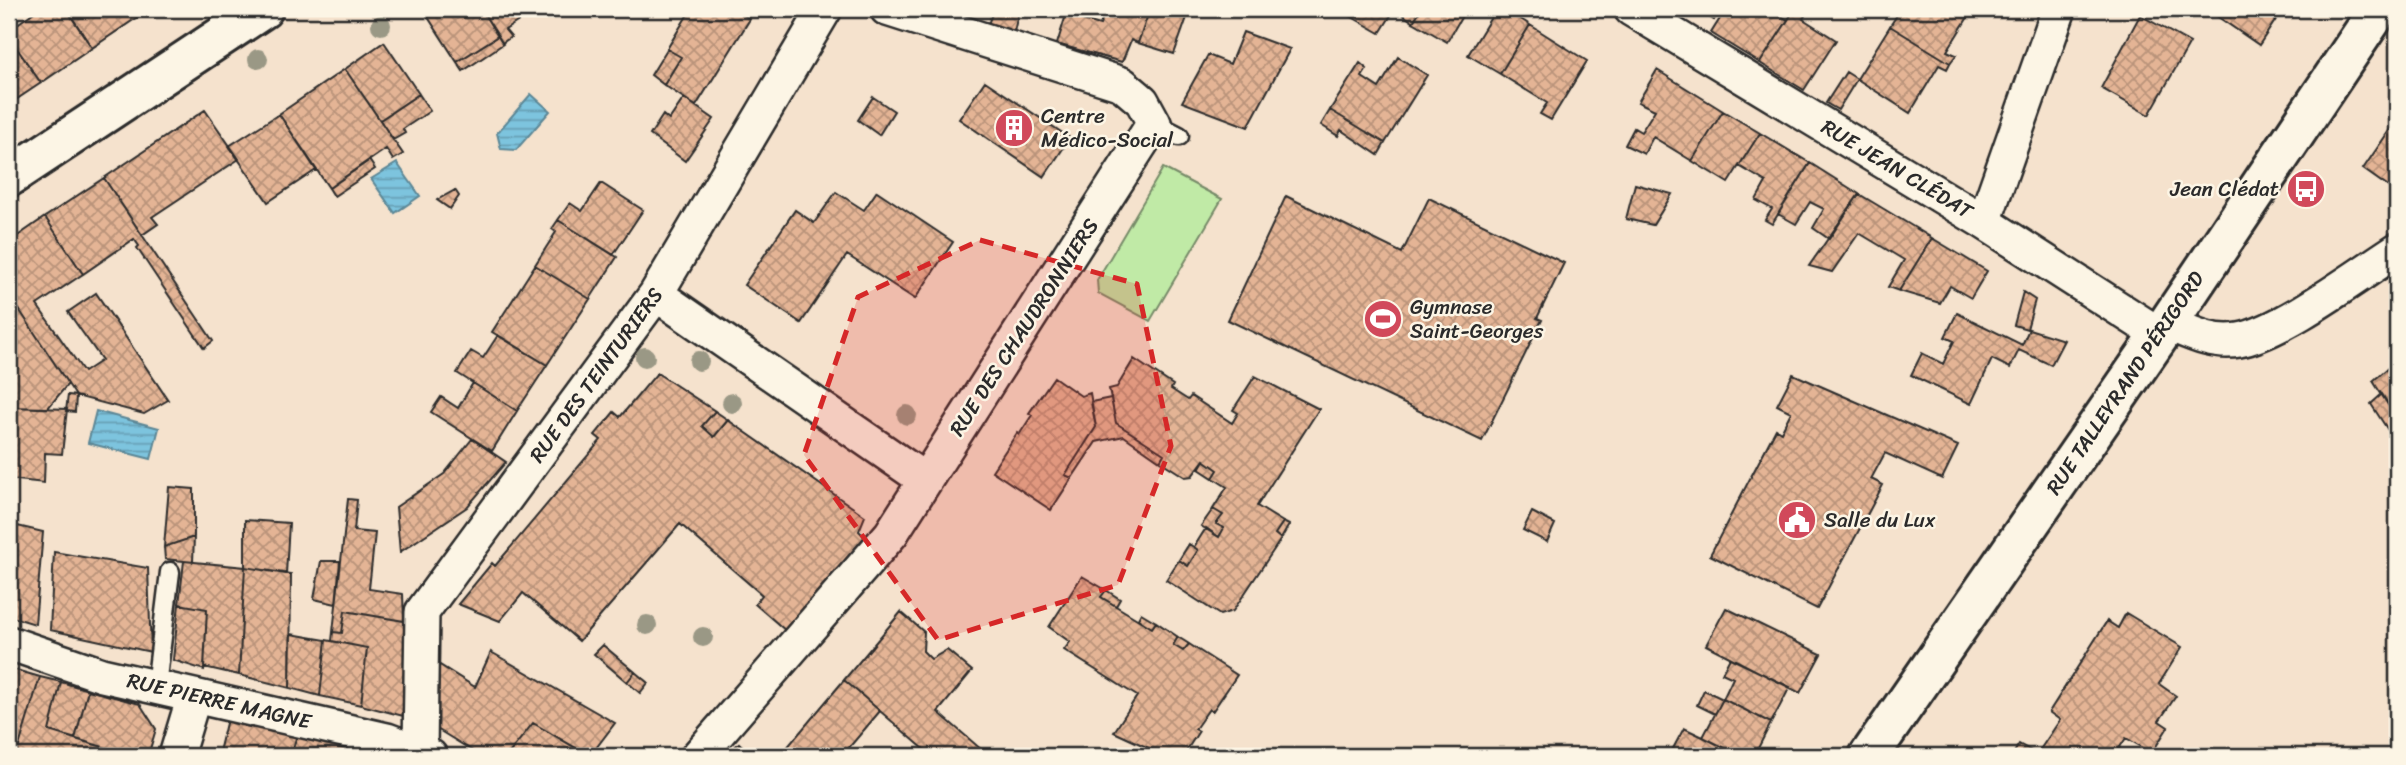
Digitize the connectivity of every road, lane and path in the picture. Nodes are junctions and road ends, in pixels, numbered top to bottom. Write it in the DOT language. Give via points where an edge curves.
graph roads {
  1 [pos="263,9"];
  2 [pos="825,9"];
  3 [pos="887,9"];
  4 [pos="1631,9"];
  5 [pos="2059,9"];
  6 [pos="2379,9"];
  7 [pos="9,177"];
  8 [pos="1984,222"];
  9 [pos="2397,250"];
  10 [pos="656,294"];
  11 [pos="2163,329"];
  12 [pos="925,480"];
  13 [pos="170,572"];
  14 [pos="9,643"];
  15 [pos="156,686"];
  16 [pos="194,695"];
  17 [pos="425,753"];
  18 [pos="176,756"];
  19 [pos="698,756"];
  20 [pos="1869,756"];
  1 -- 7 [label="street"];
  2 -- 10 [label="street, RUE DES TEINTURIERS"];
  3 -- 12 [label="street, RUE DES CHAUDRONNIERS" via="1122,84 1166,129"];
  4 -- 8 [label="street, RUE JEAN CLÉDAT"];
  5 -- 8 [label="street"];
  6 -- 11 [label="street, RUE TALLEYRAND PÉRIGORD"];
  8 -- 11 [label="street, RUE JEAN CLÉDAT"];
  9 -- 11 [label="street, RUE JEAN CLÉDAT" via="2273,328 2238,341"];
  10 -- 12 [label="street"];
  10 -- 17 [label="street, RUE DES TEINTURIERS" via="422,611"];
  11 -- 20 [label="street, RUE TALLEYRAND PÉRIGORD"];
  12 -- 19 [label="street, RUE DES CHAUDRONNIERS" via="891,534"];
  13 -- 15 [label="lane"];
  14 -- 15 [label="street, RUE PIERRE MAGNE" via="102,675"];
  15 -- 16 [label="street, RUE PIERRE MAGNE"];
  16 -- 17 [label="street, RUE PIERRE MAGNE"];
  16 -- 18 [label="street"];
}
